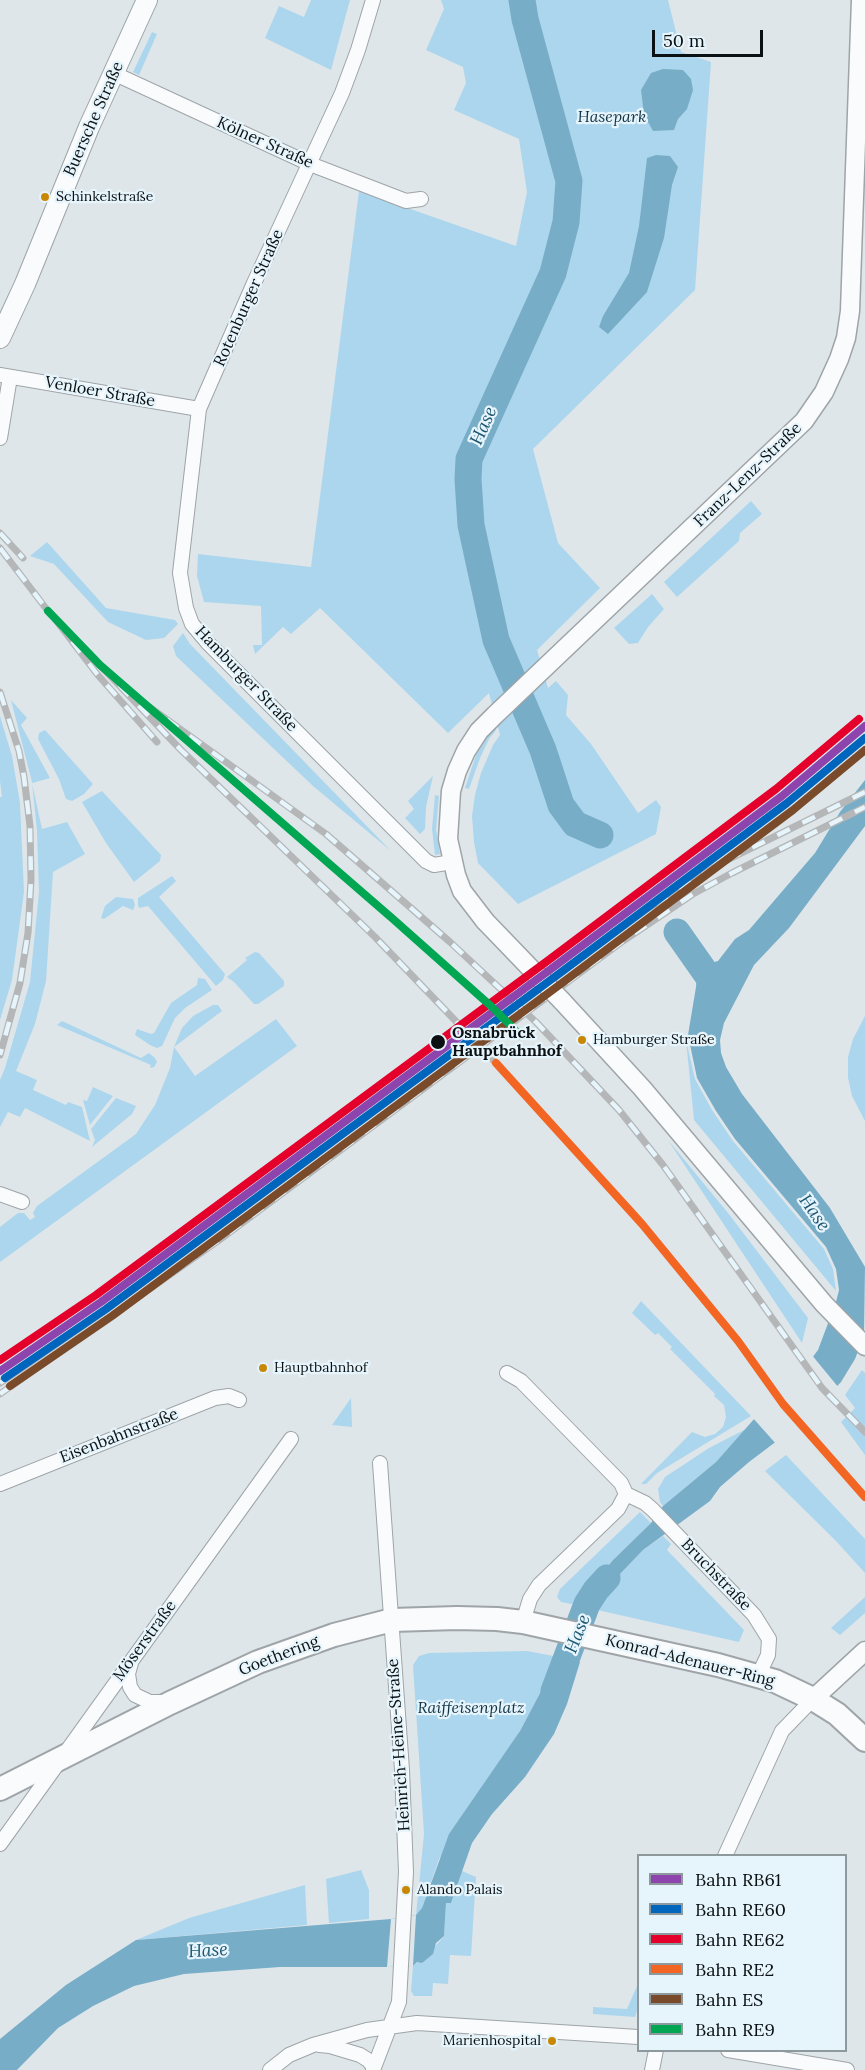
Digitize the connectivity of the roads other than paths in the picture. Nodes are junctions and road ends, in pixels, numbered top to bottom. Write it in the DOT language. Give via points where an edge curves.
graph roads {
  1 [pos="147,0"];
  2 [pos="373,0"];
  3 [pos="861,0"];
  4 [pos="113,73"];
  5 [pos="310,164"];
  6 [pos="421,199"];
  7 [pos="6,312"];
  8 [pos="0,338"];
  9 [pos="5,376"];
  10 [pos="199,409"];
  11 [pos="0,438"];
  12 [pos="186,608"];
  13 [pos="452,862"];
  14 [pos="0,1194"];
  15 [pos="22,1202"];
  16 [pos="865,1346"];
  17 [pos="507,1373"];
  18 [pos="239,1400"];
  19 [pos="291,1439"];
  20 [pos="380,1463"];
  21 [pos="0,1484"];
  22 [pos="623,1489"];
  23 [pos="392,1620"];
  24 [pos="523,1622"];
  25 [pos="865,1652"];
  26 [pos="131,1661"];
  27 [pos="758,1676"];
  28 [pos="813,1699"];
  29 [pos="170,1702"];
  30 [pos="865,1740"];
  31 [pos="60,1759"];
  32 [pos="0,1789"];
  33 [pos="0,1844"];
  34 [pos="726,1854"];
  35 [pos="391,2026"];
  36 [pos="637,2037"];
  37 [pos="313,2045"];
  38 [pos="656,2052"];
  39 [pos="740,2052"];
  40 [pos="374,2069"];
  41 [pos="270,2070"];
  42 [pos="652,2070"];
  43 [pos="846,2070"];
  1 -- 4 [label="main road, Buersche Straße"];
  2 -- 5 [label="street, Rotenburger Straße" via="342,93"];
  3 -- 13 [label="street, Franz-Lenz-Straße" via="850,311 846,338 824,392 804,421 479,731 457,771 452,791 448,815"];
  4 -- 5 [label="street, Kölner Straße"];
  4 -- 7 [label="main road, Buersche Straße"];
  5 -- 6 [label="street, Kölner Straße" via="406,201"];
  5 -- 10 [label="street, Rotenburger Straße"];
  7 -- 8 [label="main road, Buersche Straße"];
  9 -- 10 [label="street, Venloer Straße"];
  9 -- 11 [label="street"];
  10 -- 12 [label="street, Rotenburger Straße" via="180,573"];
  12 -- 13 [label="street, Hamburger Straße" via="192,624 208,643 426,861 434,865"];
  13 -- 16 [label="street, bridge" via="462,891 485,921 642,1088 824,1304"];
  14 -- 15 [label="street"];
  17 -- 22 [label="street, Bruchstraße" via="521,1382"];
  18 -- 21 [label="street, Eisenbahnstraße" via="229,1396 215,1398"];
  19 -- 26 [label="street, Möserstraße"];
  20 -- 23 [label="street, Heinrich-Heine-Straße"];
  22 -- 24 [label="street" via="618,1509 539,1585"];
  22 -- 27 [label="street, Bruchstraße" via="653,1510 754,1615 769,1639 768,1655"];
  23 -- 24 [label="main road, Konrad-Adenauer-Ring"];
  23 -- 29 [label="main road, Goethering" via="298,1647"];
  23 -- 35 [label="street, Heinrich-Heine-Straße" via="406,1849 402,1967 399,2002"];
  24 -- 27 [label="main road, Konrad-Adenauer-Ring"];
  25 -- 28 [label="street"];
  26 -- 29 [label="street" via="130,1687 135,1695 150,1702"];
  26 -- 31 [label="street, Möserstraße"];
  27 -- 28 [label="main road, Konrad-Adenauer-Ring"];
  28 -- 30 [label="main road, Konrad-Adenauer-Ring" via="837,1714"];
  28 -- 34 [label="street" via="782,1731"];
  29 -- 31 [label="main road, Goethering"];
  31 -- 32 [label="main road, Goethering"];
  31 -- 33 [label="street, Möserstraße"];
  35 -- 36 [label="street" via="417,2023"];
  35 -- 37 [label="street"];
  35 -- 40 [label="street, Heinrich-Heine-Straße"];
  37 -- 40 [label="street" via="360,2055"];
  37 -- 41 [label="street" via="289,2055"];
  38 -- 42 [label="street"];
  39 -- 43 [label="street"];
}
